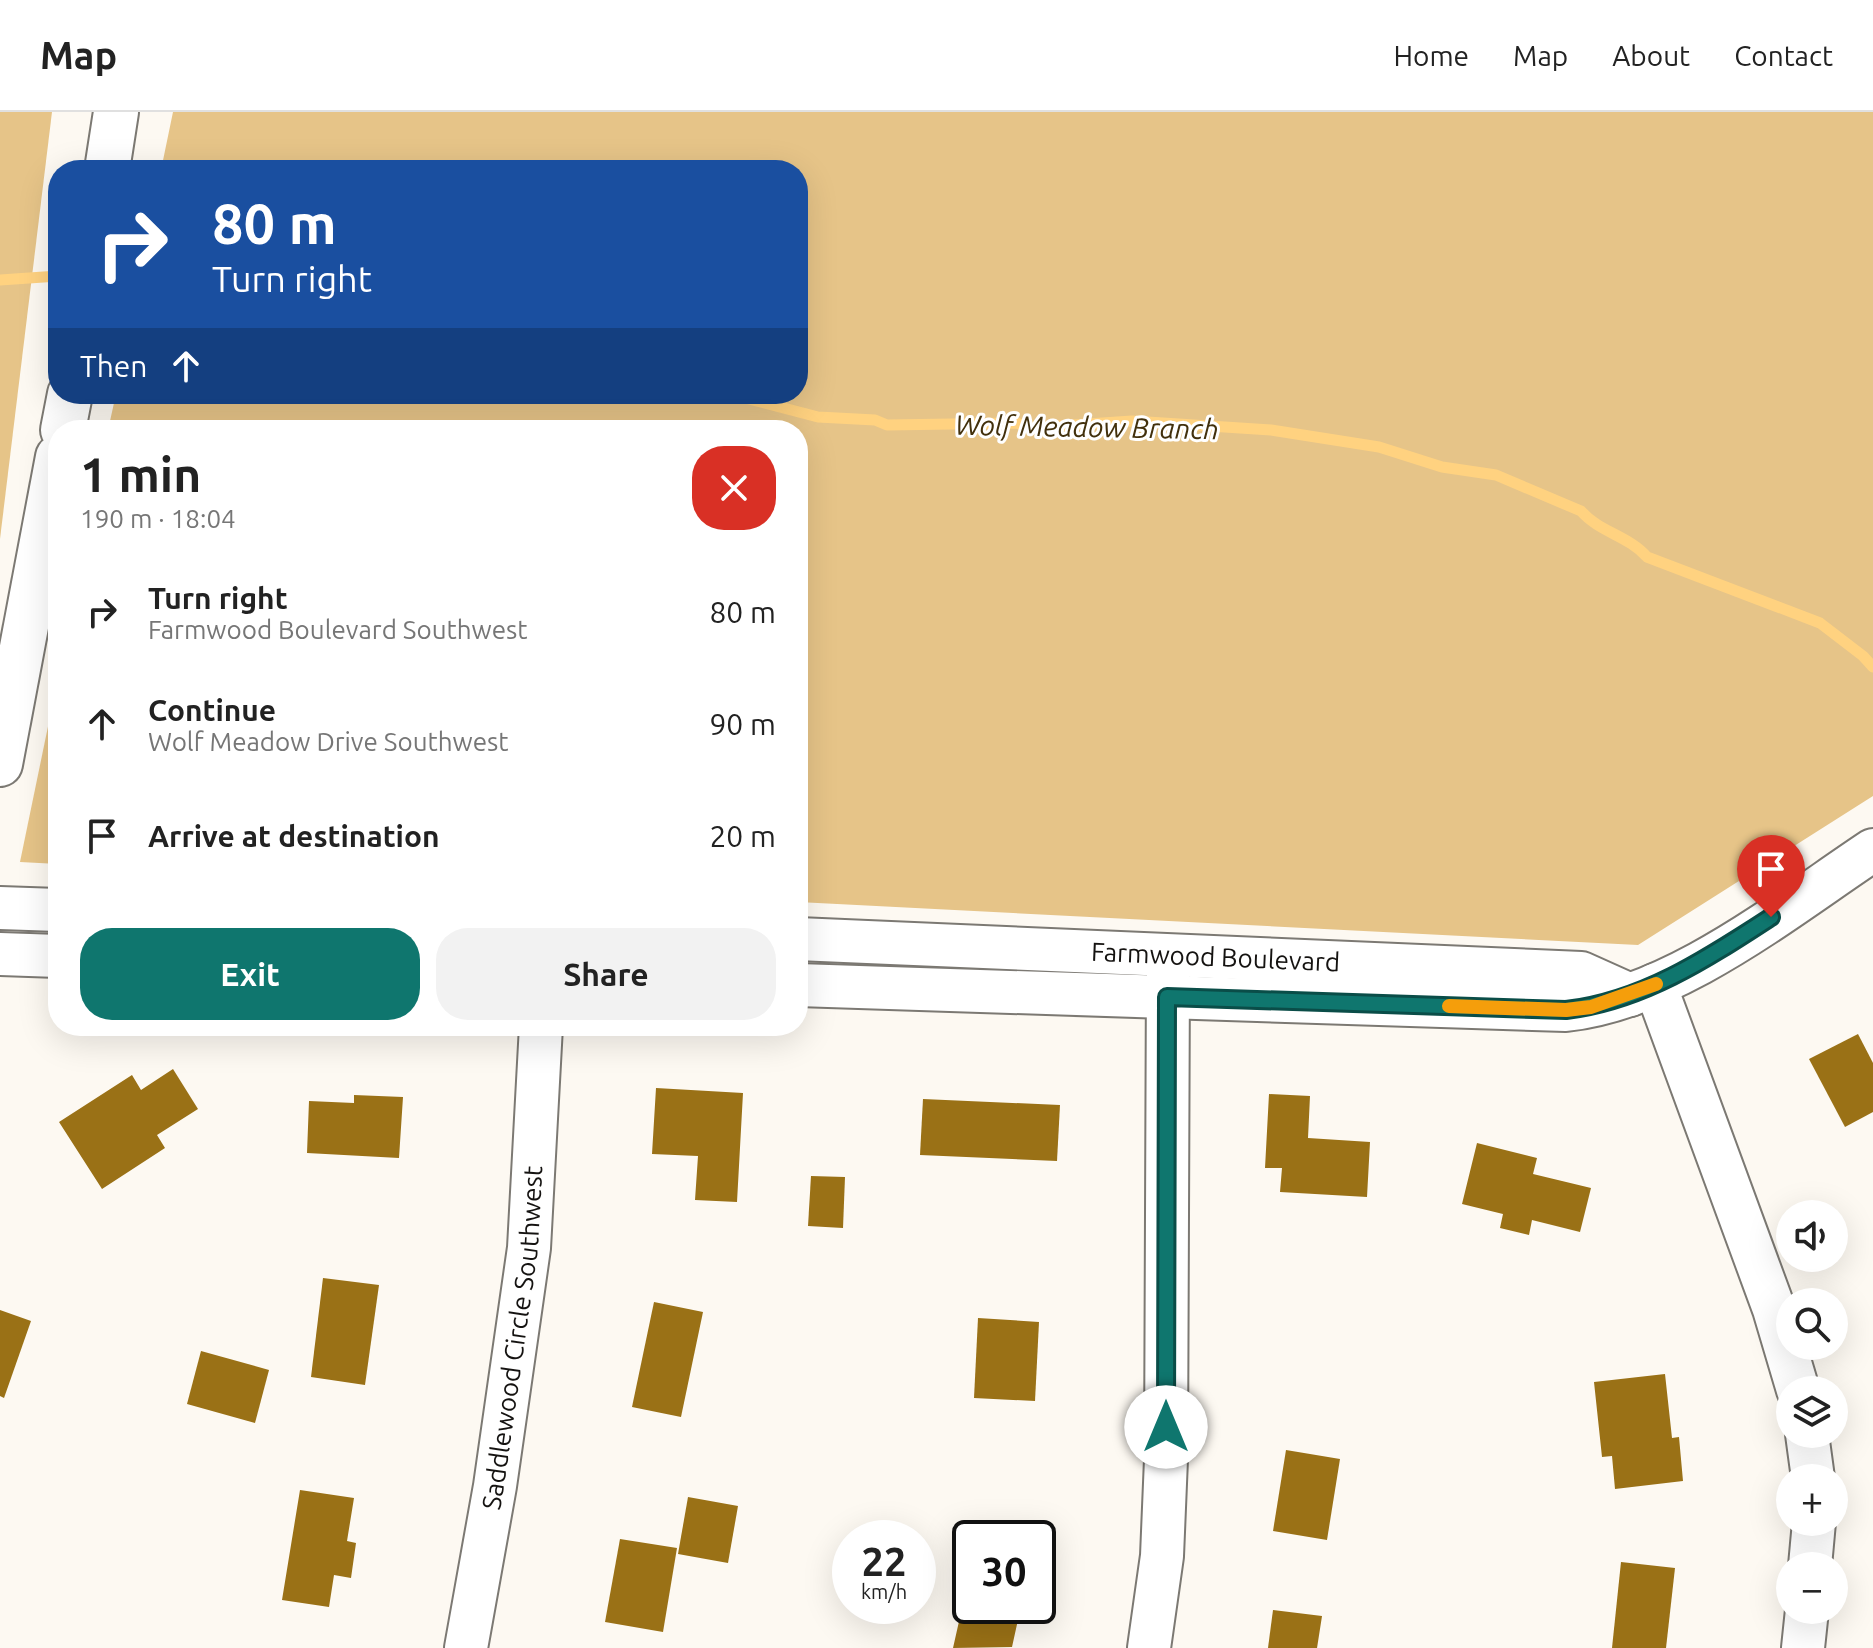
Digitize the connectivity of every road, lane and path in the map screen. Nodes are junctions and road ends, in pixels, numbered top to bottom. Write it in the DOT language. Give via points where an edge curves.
graph roads {
  1 [pos="116,112"];
  2 [pos="109,160"];
  3 [pos="48,510"];
  4 [pos="0,764"];
  5 [pos="1873,850"];
  6 [pos="0,908"];
  7 [pos="48,910"];
  8 [pos="808,939"];
  9 [pos="0,954"];
  10 [pos="1169,954"];
  11 [pos="48,956"];
  12 [pos="808,985"];
  13 [pos="1643,990"];
  14 [pos="1167,997"];
  15 [pos="540,1036"];
  16 [pos="1794,1376"];
  17 [pos="1806,1624"];
  18 [pos="466,1648"];
  19 [pos="1149,1648"];
  20 [pos="1803,1648"];
  1 -- 2 [label="street"];
  3 -- 4 [label="street"];
  5 -- 13 [label="street" via="1720,950"];
  6 -- 7 [label="street"];
  8 -- 10 [label="street, Farmwood Boulevard"];
  9 -- 11 [label="street"];
  10 -- 13 [label="street, Farmwood Boulevard" via="1581,973"];
  10 -- 14 [label="street"];
  12 -- 14 [label="street"];
  13 -- 14 [label="street" via="1566,1010"];
  13 -- 16 [label="street" via="1774,1309"];
  14 -- 19 [label="street" via="1166,1459 1162,1556"];
  15 -- 18 [label="street, Saddlewood Circle Southwest" via="529,1248"];
  17 -- 20 [label="street"];
}
